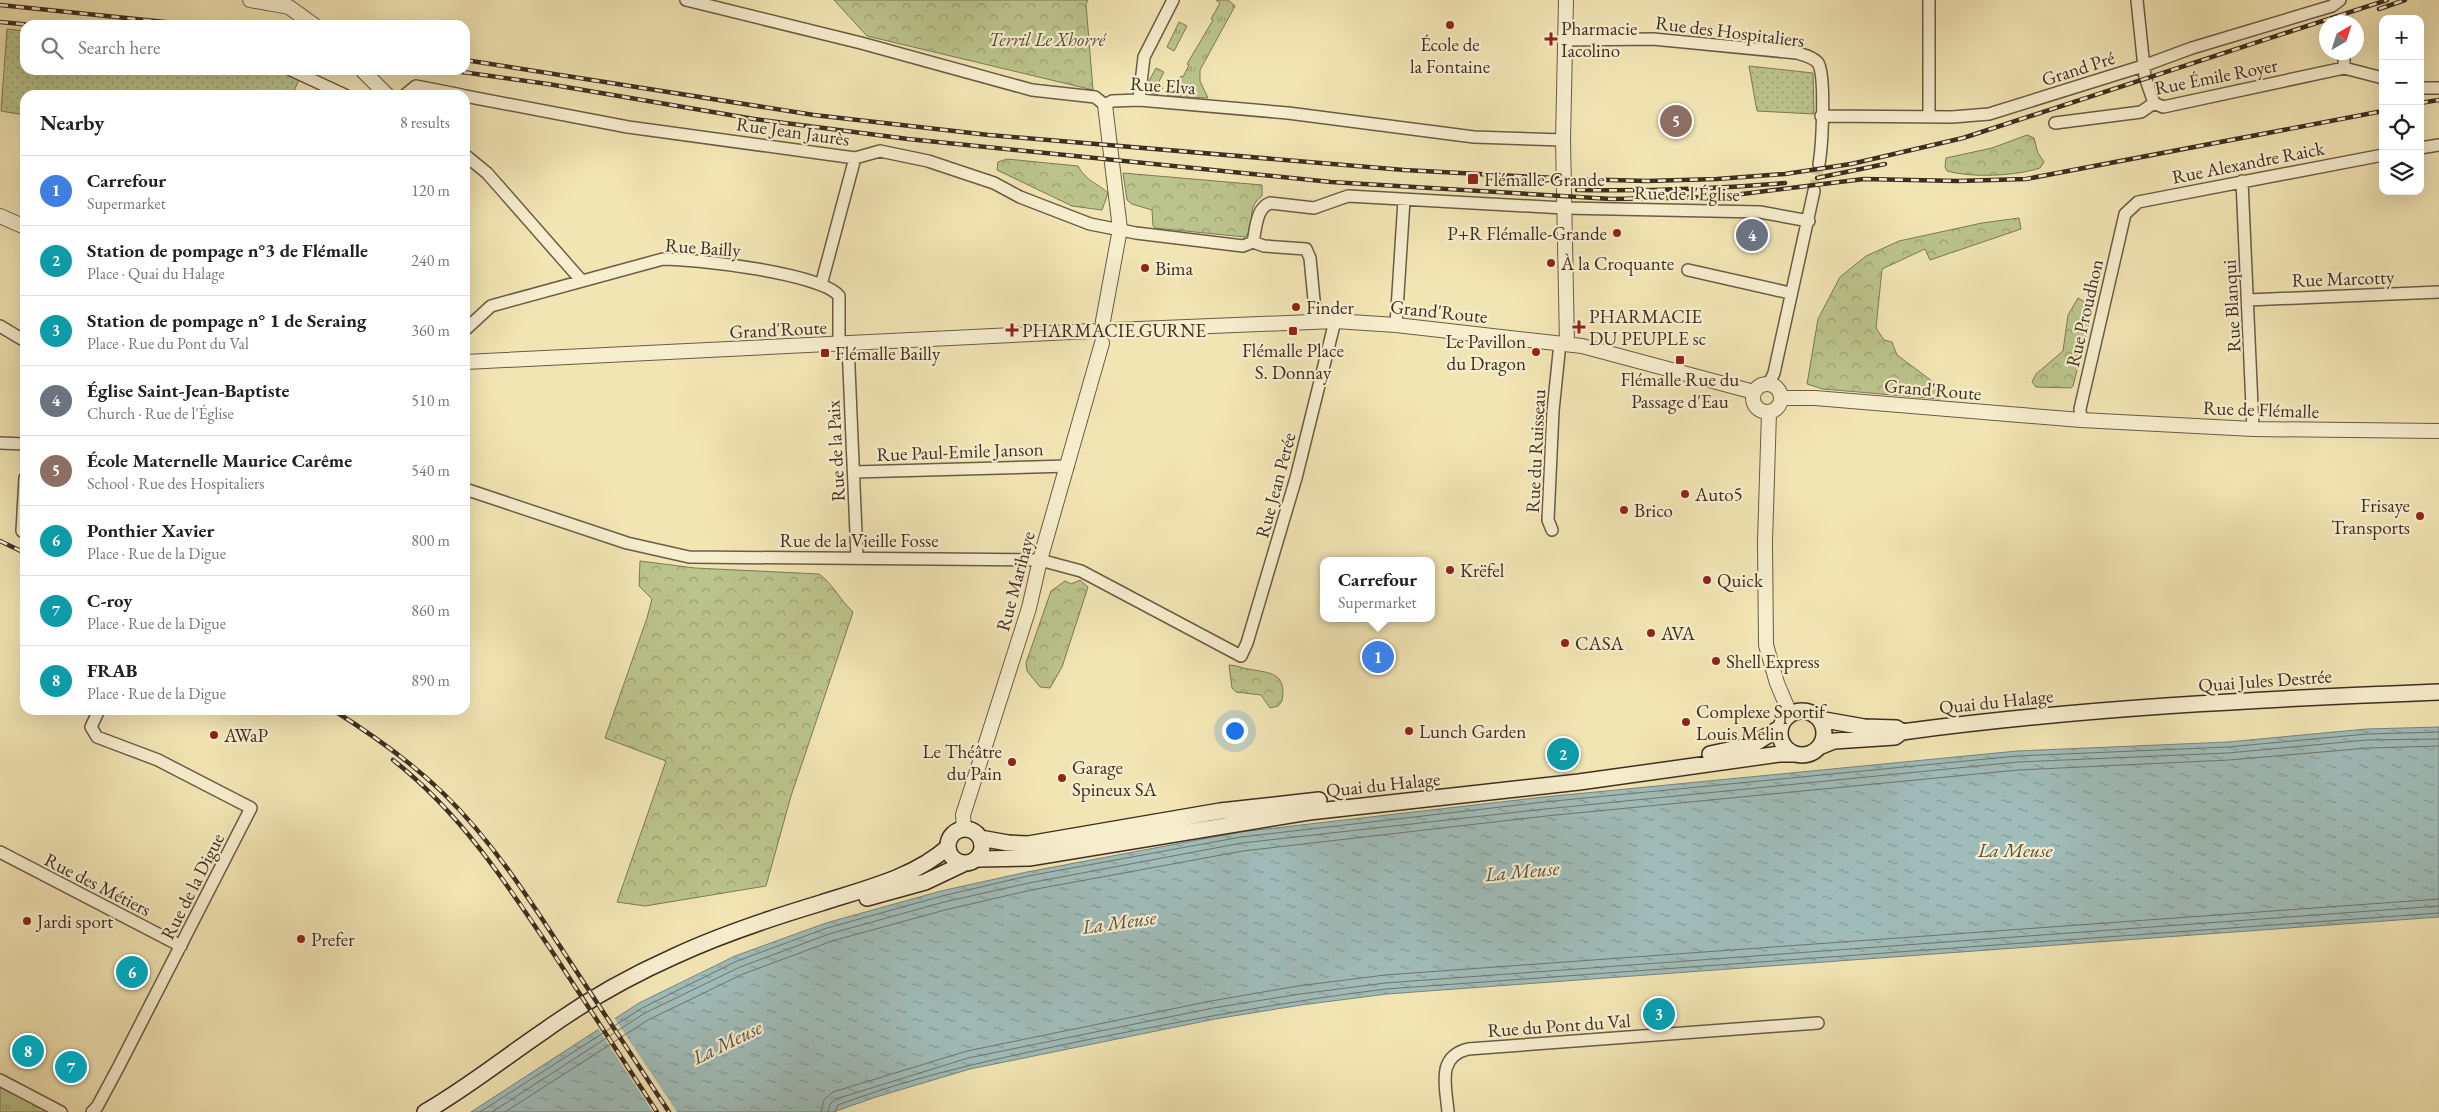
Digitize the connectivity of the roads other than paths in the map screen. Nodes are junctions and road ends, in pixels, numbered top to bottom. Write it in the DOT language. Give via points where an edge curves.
graph roads {
  1 [pos="250,0"];
  2 [pos="686,0"];
  3 [pos="1173,0"];
  4 [pos="1566,0"];
  5 [pos="1929,0"];
  6 [pos="2137,0"];
  7 [pos="2339,2"];
  8 [pos="307,20"];
  9 [pos="1566,40"];
  10 [pos="2344,60"];
  11 [pos="2143,66"];
  12 [pos="2344,68"];
  13 [pos="303,75"];
  14 [pos="367,75"];
  15 [pos="2379,77"];
  16 [pos="2424,88"];
  17 [pos="2439,88"];
  18 [pos="334,90"];
  19 [pos="382,90"];
  20 [pos="411,90"];
  21 [pos="437,90"];
  22 [pos="470,96"];
  23 [pos="1139,100"];
  24 [pos="2154,103"];
  25 [pos="1105,105"];
  26 [pos="1821,116"];
  27 [pos="1929,117"];
  28 [pos="2055,123"];
  29 [pos="1562,140"];
  30 [pos="2439,145"];
  31 [pos="2424,147"];
  32 [pos="2379,156"];
  33 [pos="855,158"];
  34 [pos="470,159"];
  35 [pos="1819,164"];
  36 [pos="2242,181"];
  37 [pos="1814,192"];
  38 [pos="1404,200"];
  39 [pos="1564,208"];
  40 [pos="2125,214"];
  41 [pos="0,216"];
  42 [pos="1809,221"];
  43 [pos="20,225"];
  44 [pos="1120,229"];
  45 [pos="1253,242"];
  46 [pos="1688,270"];
  47 [pos="581,280"];
  48 [pos="821,285"];
  49 [pos="2439,292"];
  50 [pos="1790,293"];
  51 [pos="2248,300"];
  52 [pos="1103,320"];
  53 [pos="1316,321"];
  54 [pos="1335,321"];
  55 [pos="470,325"];
  56 [pos="1396,325"];
  57 [pos="0,326"];
  58 [pos="1114,330"];
  59 [pos="1092,331"];
  60 [pos="20,338"];
  61 [pos="1102,343"];
  62 [pos="1564,343"];
  63 [pos="843,345"];
  64 [pos="470,362"];
  65 [pos="1770,384"];
  66 [pos="1754,392"];
  67 [pos="1781,398"];
  68 [pos="1769,412"];
  69 [pos="2081,420"];
  70 [pos="2253,429"];
  71 [pos="2439,431"];
  72 [pos="0,442"];
  73 [pos="20,444"];
  74 [pos="1068,466"];
  75 [pos="854,472"];
  76 [pos="470,491"];
  77 [pos="1552,530"];
  78 [pos="857,557"];
  79 [pos="1040,560"];
  80 [pos="1241,656"];
  81 [pos="2439,692"];
  82 [pos="2094,713"];
  83 [pos="1790,714"];
  84 [pos="96,715"];
  85 [pos="1819,719"];
  86 [pos="1780,728"];
  87 [pos="1902,732"];
  88 [pos="1819,747"];
  89 [pos="1793,754"];
  90 [pos="964,829"];
  91 [pos="980,838"];
  92 [pos="948,847"];
  93 [pos="0,852"];
  94 [pos="978,859"];
  95 [pos="962,864"];
  96 [pos="181,946"];
  97 [pos="1818,1023"];
  98 [pos="0,1080"];
  99 [pos="61,1112"];
  100 [pos="92,1112"];
  101 [pos="425,1112"];
  102 [pos="445,1112"];
  103 [pos="1448,1112"];
  1 -- 8 [label="street" via="289,7"];
  2 -- 25 [label="street, Rue Elva" via="851,40 1032,90 1095,97"];
  3 -- 23 [label="street" via="1144,57"];
  4 -- 9 [label="street"];
  5 -- 27 [label="street"];
  6 -- 11 [label="street"];
  7 -- 11 [label="street, Grand Pré"];
  9 -- 26 [label="street, Rue des Hospitaliers" via="1653,39 1797,53 1818,63 1822,77"];
  9 -- 29 [label="street"];
  10 -- 12 [label="street"];
  11 -- 24 [label="street"];
  11 -- 27 [label="street, Grand Pré" via="1998,112 1968,117"];
  12 -- 15 [label="street, Rue Émile Royer"];
  12 -- 24 [label="street, Rue Émile Royer" via="2163,107"];
  13 -- 18 [label="street"];
  14 -- 19 [label="street"];
  16 -- 17 [label="street"];
  20 -- 21 [label="street, Rue Jean Jaurès" via="416,86"];
  22 -- 33 [label="street, Rue Jean Jaurès" via="628,126"];
  23 -- 25 [label="street, Rue Elva" via="1112,101"];
  23 -- 29 [label="street, Rue Elva" via="1306,115 1465,137"];
  24 -- 28 [label="street, Rue Émile Royer" via="2141,112"];
  25 -- 44 [label="street"];
  26 -- 27 [label="street, Grand Pré"];
  26 -- 35 [label="street, Rue des Hospitaliers"];
  29 -- 39 [label="street"];
  30 -- 31 [label="street"];
  32 -- 36 [label="street, Rue Alexandre Raick"];
  33 -- 44 [label="street, Rue Jean Jaurès" via="880,151 928,161 994,182 1054,212 1090,224"];
  33 -- 48 [label="street"];
  34 -- 47 [label="street" via="487,173"];
  36 -- 40 [label="street, Rue Alexandre Raick" via="2138,202"];
  36 -- 51 [label="street, Rue Blanqui"];
  37 -- 42 [label="street"];
  38 -- 39 [label="street"];
  38 -- 45 [label="street" via="1348,196 1314,208 1270,202 1260,210"];
  38 -- 56 [label="street"];
  39 -- 42 [label="street, Rue de l'Église" via="1760,212"];
  39 -- 62 [label="street" via="1567,284"];
  40 -- 69 [label="street, Rue Proudhon" via="2080,409"];
  41 -- 43 [label="street"];
  42 -- 50 [label="street"];
  44 -- 45 [label="street, Rue Jean Jaurès" via="1243,246"];
  44 -- 52 [label="street"];
  45 -- 53 [label="street, Rue Jean Jaurès" via="1264,246 1306,249 1310,258"];
  46 -- 50 [label="street"];
  47 -- 48 [label="street, Rue Bailly" via="663,259 678,259 762,270"];
  47 -- 55 [label="street, Rue Bailly" via="491,306"];
  48 -- 63 [label="street, Rue Bailly" via="839,296"];
  49 -- 51 [label="street, Rue Marcotty"];
  50 -- 65 [label="street"];
  51 -- 70 [label="street, Rue Blanqui"];
  52 -- 58 [label="street"];
  52 -- 59 [label="street"];
  53 -- 54 [label="street, Grand'Route"];
  53 -- 58 [label="street, Grand'Route"];
  54 -- 56 [label="street, Grand'Route"];
  54 -- 80 [label="street, Rue Jean Perée" via="1284,520"];
  56 -- 62 [label="street, Grand'Route"];
  57 -- 60 [label="street"];
  58 -- 61 [label="street" via="1113,337"];
  59 -- 61 [label="street" via="1093,337"];
  59 -- 63 [label="street, Grand'Route"];
  61 -- 74 [label="street, Rue Marihaye"];
  62 -- 66 [label="street, Grand'Route"];
  62 -- 77 [label="street, Rue du Ruisseau" via="1553,411 1548,520"];
  63 -- 64 [label="street, Grand'Route"];
  63 -- 75 [label="street, Rue de la Paix"];
  65 -- 66 [label="street" via="1759,386"];
  65 -- 67 [label="street" via="1777,387"];
  66 -- 68 [label="street" via="1756,406"];
  67 -- 68 [label="street" via="1775,409"];
  67 -- 69 [label="street, Grand'Route"];
  68 -- 83 [label="street" via="1766,645"];
  69 -- 70 [label="street, Rue de Flémalle"];
  70 -- 71 [label="street, Rue de Flémalle"];
  72 -- 73 [label="street"];
  74 -- 75 [label="street, Rue Paul-Emile Janson"];
  74 -- 79 [label="street, Rue Marihaye"];
  75 -- 78 [label="street, Rue de la Paix"];
  76 -- 78 [label="street, Rue de la Vieille Fosse" via="627,543 689,557"];
  78 -- 79 [label="street, Rue de la Vieille Fosse"];
  79 -- 80 [label="street, Rue de la Vieille Fosse" via="1081,571"];
  79 -- 90 [label="street, Rue Marihaye" via="1029,608 963,815"];
  81 -- 82 [label="main road, Quai Jules Destrée" via="2269,699"];
  82 -- 87 [label="main road, Quai du Halage" via="1973,722"];
  83 -- 85 [label="main road, Quai du Halage" via="1803,711"];
  83 -- 86 [label="main road, Quai du Halage"];
  84 -- 96 [label="street, Rue de la Digue" via="91,726 97,737 158,760 251,808"];
  85 -- 87 [label="main road, Quai du Halage" via="1852,726 1896,728"];
  85 -- 88 [label="main road" via="1824,733"];
  86 -- 89 [label="main road" via="1783,746"];
  86 -- 91 [label="main road, Quai du Halage" via="1763,740 1727,752 1584,772 1220,811 1028,844"];
  87 -- 88 [label="main road, Quai du Halage" via="1895,737 1834,741"];
  88 -- 89 [label="main road, Quai du Halage" via="1807,755"];
  89 -- 94 [label="main road, Quai du Halage" via="1309,812 1029,858"];
  90 -- 91 [label="main road" via="973,831"];
  90 -- 92 [label="main road" via="954,833"];
  91 -- 94 [label="main road" via="982,851"];
  92 -- 95 [label="main road" via="954,860"];
  92 -- 101 [label="main road" via="936,857 892,880 743,927 666,960 545,1030 455,1095"];
  93 -- 96 [label="street, Rue des Métiers"];
  94 -- 95 [label="main road"];
  95 -- 102 [label="main road" via="925,882 744,937 677,965 551,1037"];
  96 -- 100 [label="street, Rue de la Digue"];
  97 -- 103 [label="street, Rue du Pont du Val" via="1468,1049 1457,1052 1445,1068"];
  98 -- 99 [label="street"];
}
